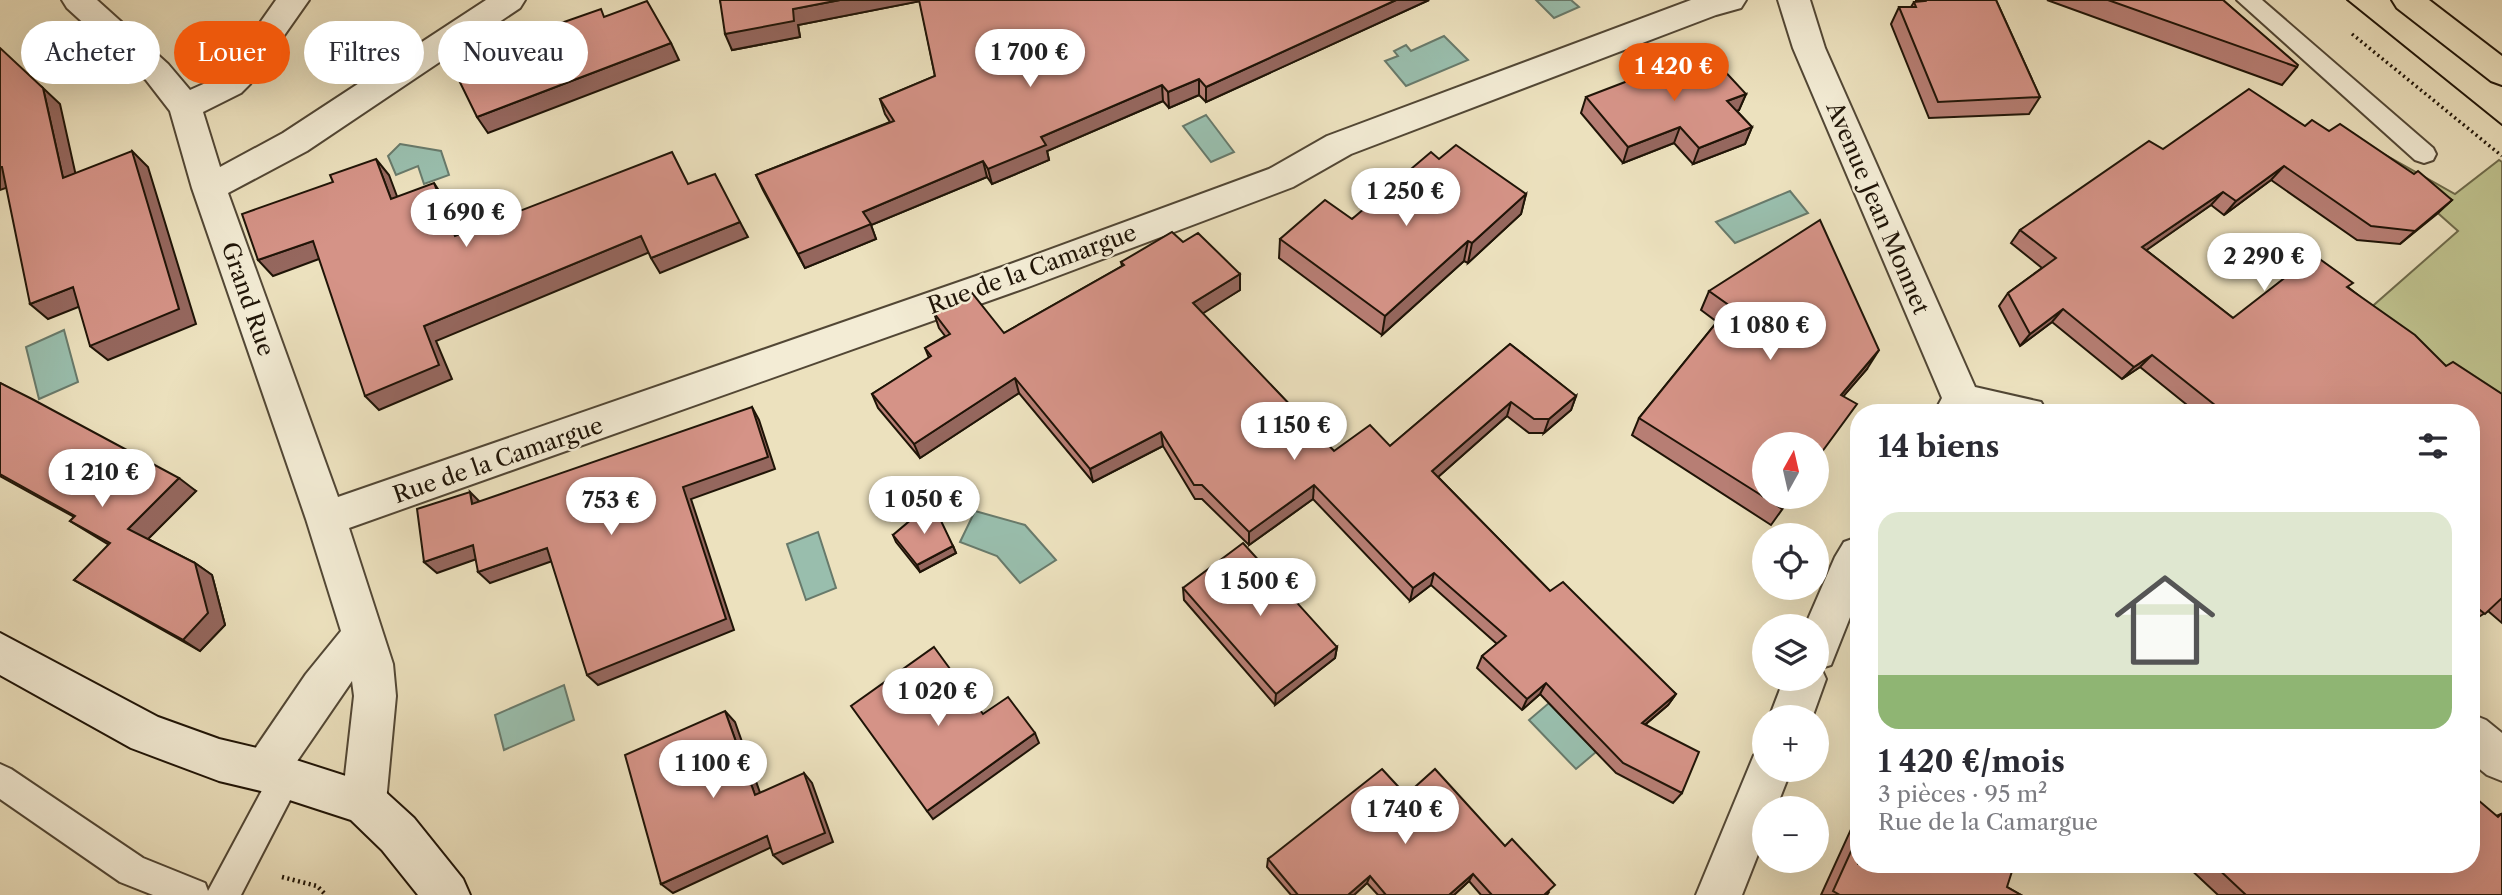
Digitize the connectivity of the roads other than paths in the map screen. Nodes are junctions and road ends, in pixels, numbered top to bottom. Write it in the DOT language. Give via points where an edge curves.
graph roads {
  1 [pos="78,0"];
  2 [pos="293,0"];
  3 [pos="509,0"];
  4 [pos="1730,0"];
  5 [pos="1794,0"];
  6 [pos="2248,0"];
  7 [pos="2408,0"];
  8 [pos="2502,73"];
  9 [pos="185,107"];
  10 [pos="2424,153"];
  11 [pos="209,188"];
  12 [pos="1956,404"];
  13 [pos="326,519"];
  14 [pos="1850,568"];
  15 [pos="1829,618"];
  16 [pos="363,635"];
  17 [pos="0,653"];
  18 [pos="2480,742"];
  19 [pos="2502,760"];
  20 [pos="276,774"];
  21 [pos="0,780"];
  22 [pos="1764,782"];
  23 [pos="364,802"];
  24 [pos="193,895"];
  25 [pos="223,895"];
  26 [pos="447,895"];
  27 [pos="1719,895"];
  1 -- 9 [label="street, Grand Rue" via="157,72"];
  2 -- 9 [label="street" via="230,85"];
  3 -- 11 [label="street" via="295,142"];
  4 -- 13 [label="street, Rue de la Camargue" via="1339,145 1281,178 1018,276"];
  5 -- 12 [label="street, Avenue Jean Monnet" via="1809,48"];
  6 -- 10 [label="lane"];
  7 -- 8 [label="highway"];
  9 -- 11 [label="street, Grand Rue"];
  11 -- 13 [label="street, Grand Rue"];
  13 -- 16 [label="street, Grand Rue"];
  14 -- 15 [label="street"];
  16 -- 20 [label="street" via="321,688"];
  16 -- 23 [label="street, Grand Rue" via="375,696"];
  17 -- 20 [label="street" via="146,733 219,760"];
  18 -- 19 [label="street"];
  20 -- 23 [label="street"];
  20 -- 25 [label="lane"];
  21 -- 24 [label="lane" via="132,870"];
  22 -- 27 [label="street"];
  23 -- 26 [label="street" via="398,834"];
}
